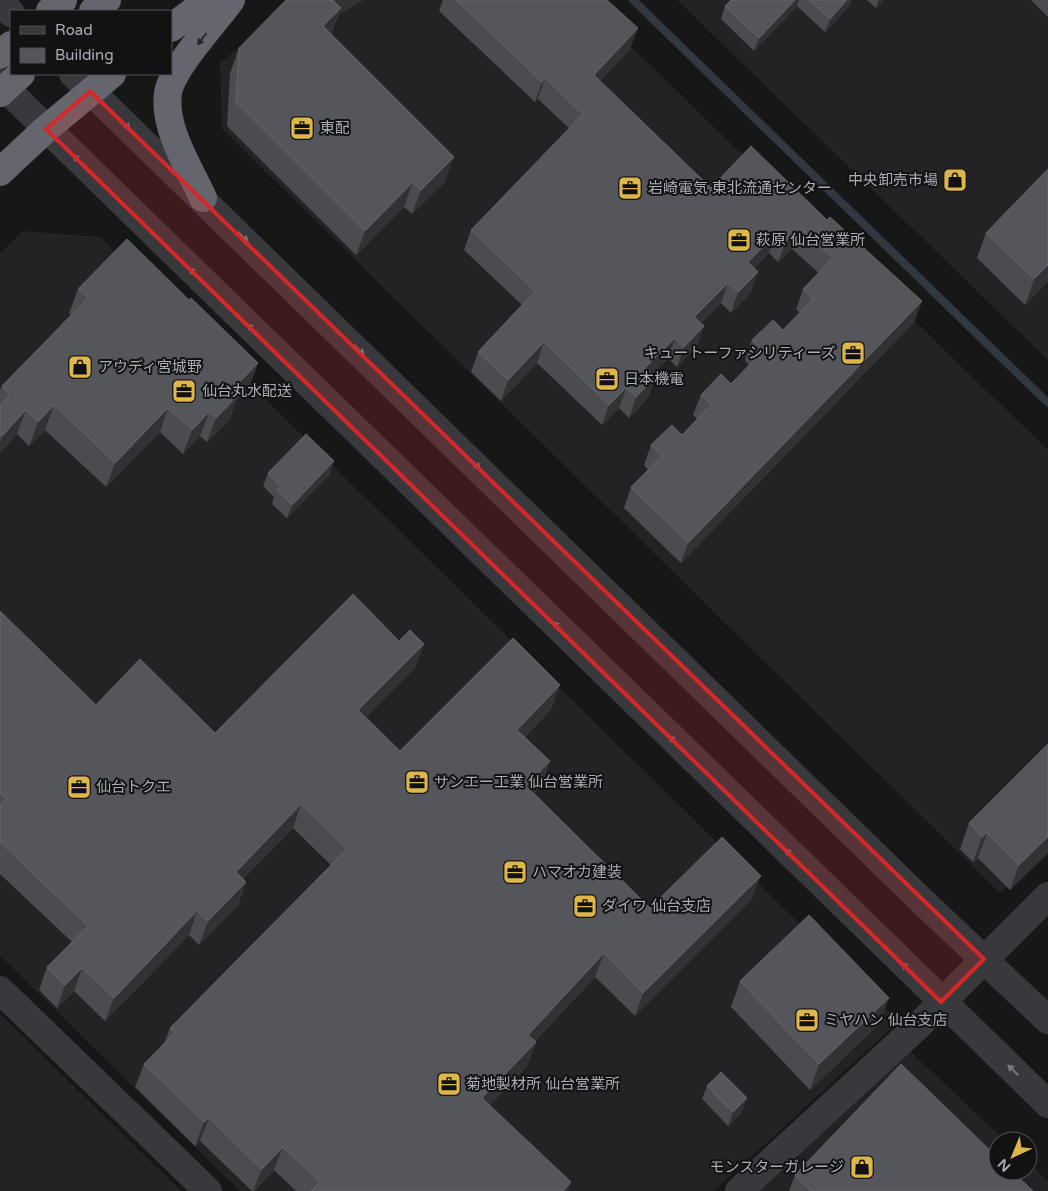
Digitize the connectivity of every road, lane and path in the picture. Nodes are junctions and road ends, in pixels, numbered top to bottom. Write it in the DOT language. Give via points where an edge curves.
graph roads {
  1 [pos="63,0"];
  2 [pos="107,0"];
  3 [pos="208,0"];
  4 [pos="231,0"];
  5 [pos="0,2"];
  6 [pos="51,10"];
  7 [pos="94,10"];
  8 [pos="10,11"];
  9 [pos="172,27"];
  10 [pos="10,46"];
  11 [pos="0,55"];
  12 [pos="20,75"];
  13 [pos="108,75"];
  14 [pos="81,82"];
  15 [pos="0,83"];
  16 [pos="0,93"];
  17 [pos="46,128"];
  18 [pos="0,172"];
  19 [pos="203,198"];
  20 [pos="1048,896"];
  21 [pos="984,959"];
  22 [pos="0,990"];
  23 [pos="942,1002"];
  24 [pos="1048,1020"];
  25 [pos="1048,1104"];
  26 [pos="208,1191"];
  27 [pos="740,1191"];
  1 -- 6 [label="highway"];
  2 -- 7 [label="highway"];
  3 -- 9 [label="highway"];
  4 -- 19 [label="highway, one-way" via="184,62 169,91 171,124"];
  5 -- 8 [label="street"];
  10 -- 11 [label="highway"];
  12 -- 16 [label="highway, bridge"];
  13 -- 14 [label="highway"];
  14 -- 17 [label="highway"];
  14 -- 19 [label="street, one-way"];
  15 -- 17 [label="street"];
  17 -- 18 [label="highway"];
  23 -- 17 [label="street, one-way"];
  19 -- 21 [label="street, one-way"];
  20 -- 21 [label="street"];
  21 -- 23 [label="street"];
  21 -- 24 [label="street"];
  22 -- 26 [label="street"];
  25 -- 23 [label="street, one-way"];
  23 -- 27 [label="street"];
}
